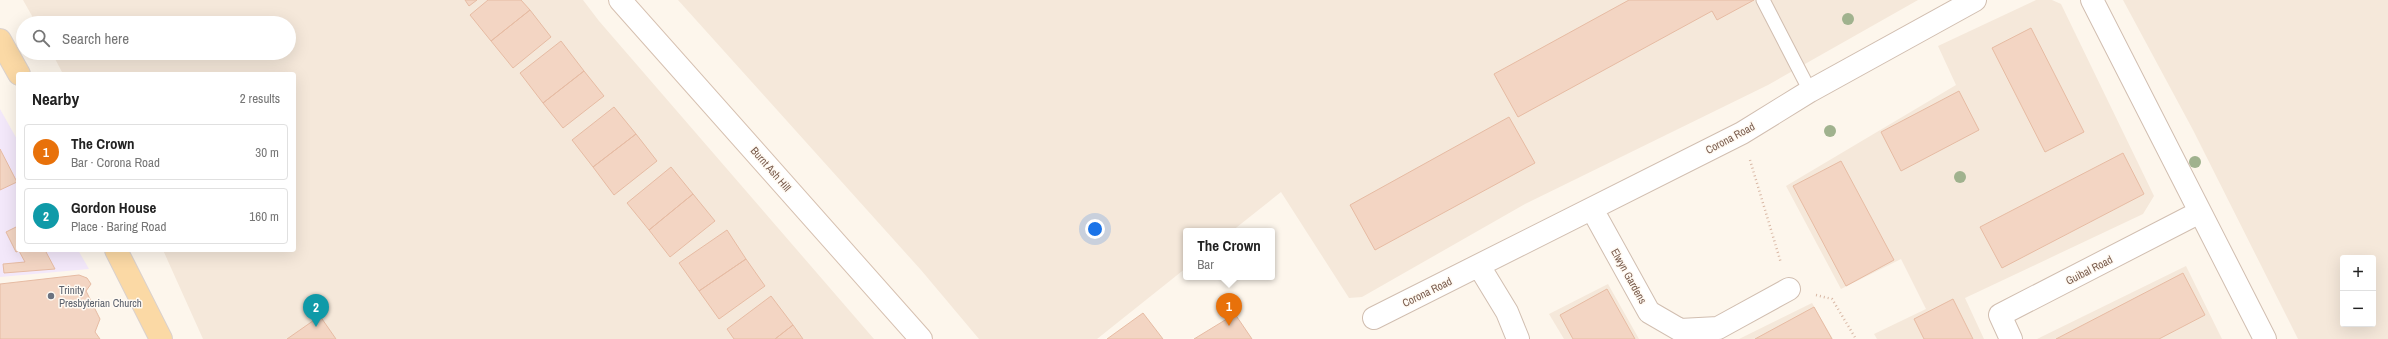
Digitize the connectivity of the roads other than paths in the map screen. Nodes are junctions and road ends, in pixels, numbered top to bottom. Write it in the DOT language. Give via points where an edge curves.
graph roads {
  1 [pos="620,0"];
  2 [pos="1762,0"];
  3 [pos="1975,0"];
  4 [pos="2092,0"];
  5 [pos="0,40"];
  6 [pos="17,72"];
  7 [pos="1810,91"];
  8 [pos="1592,209"];
  9 [pos="2200,212"];
  10 [pos="117,252"];
  11 [pos="1479,266"];
  12 [pos="1790,289"];
  13 [pos="1374,318"];
  14 [pos="161,339"];
  15 [pos="921,339"];
  16 [pos="1518,339"];
  17 [pos="2011,339"];
  18 [pos="2265,339"];
  1 -- 15 [label="street, Burnt Ash Hill"];
  2 -- 7 [label="lane"];
  3 -- 7 [label="street, Corona Road"];
  4 -- 9 [label="street"];
  5 -- 6 [label="main road"];
  7 -- 8 [label="street, Corona Road" via="1742,133"];
  8 -- 11 [label="street, Corona Road"];
  8 -- 12 [label="street, Elwyn Gardens" via="1649,312 1680,330 1718,328"];
  9 -- 17 [label="street, Guibal Road" via="2000,315"];
  9 -- 18 [label="street"];
  10 -- 14 [label="main road"];
  11 -- 13 [label="street, Corona Road"];
  11 -- 16 [label="street" via="1507,312"];
}
